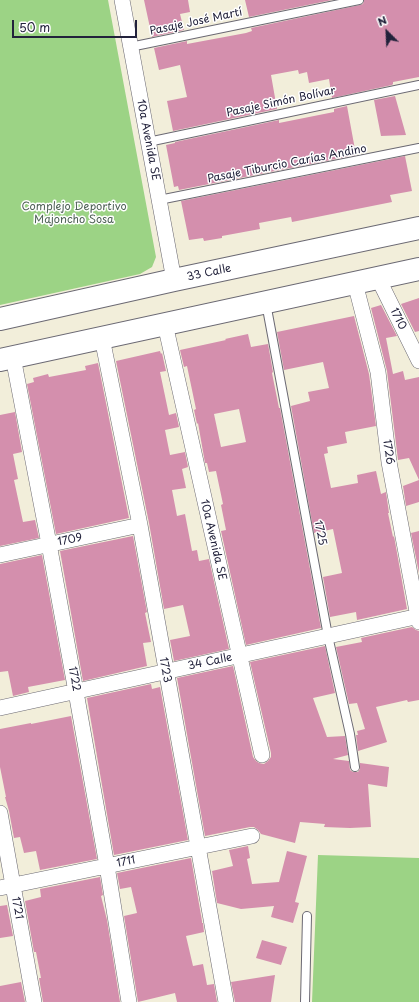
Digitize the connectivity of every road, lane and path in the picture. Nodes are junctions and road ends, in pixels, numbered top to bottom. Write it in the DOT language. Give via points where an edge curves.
graph roads {
  1 [pos="122,0"];
  2 [pos="359,0"];
  3 [pos="130,47"];
  4 [pos="419,85"];
  5 [pos="148,142"];
  6 [pos="419,148"];
  7 [pos="159,200"];
  8 [pos="419,228"];
  9 [pos="419,269"];
  10 [pos="378,278"];
  11 [pos="174,280"];
  12 [pos="355,283"];
  13 [pos="266,302"];
  14 [pos="0,319"];
  15 [pos="165,324"];
  16 [pos="102,338"];
  17 [pos="6,359"];
  18 [pos="419,361"];
  19 [pos="140,525"];
  20 [pos="49,544"];
  21 [pos="0,555"];
  22 [pos="419,618"];
  23 [pos="328,636"];
  24 [pos="240,656"];
  25 [pos="166,672"];
  26 [pos="76,692"];
  27 [pos="0,708"];
  28 [pos="262,755"];
  29 [pos="355,767"];
  30 [pos="0,813"];
  31 [pos="252,836"];
  32 [pos="198,847"];
  33 [pos="106,866"];
  34 [pos="6,887"];
  35 [pos="307,916"];
  36 [pos="34,1002"];
  37 [pos="129,1002"];
  38 [pos="226,1002"];
  39 [pos="306,1002"];
  1 -- 3 [label="street, 10a Avenida SE"];
  2 -- 3 [label="lane, Pasaje José Martí"];
  3 -- 5 [label="street, 10a Avenida SE"];
  4 -- 5 [label="lane, Pasaje Simón Bolívar"];
  5 -- 7 [label="street, 10a Avenida SE"];
  6 -- 7 [label="lane, Pasaje Tiburcio Carías Andino"];
  7 -- 11 [label="street, 10a Avenida SE"];
  8 -- 11 [label="main road, 33 Calle"];
  9 -- 10 [label="main road"];
  10 -- 12 [label="main road"];
  10 -- 18 [label="street, 1710"];
  11 -- 14 [label="main road, 33 Calle"];
  12 -- 13 [label="main road"];
  12 -- 22 [label="street, 1726" via="378,372 389,462"];
  13 -- 15 [label="main road"];
  13 -- 23 [label="lane, 1725"];
  15 -- 16 [label="main road"];
  15 -- 24 [label="street, 10a Avenida SE"];
  16 -- 17 [label="main road"];
  16 -- 19 [label="street, 1723"];
  17 -- 20 [label="street, 1722"];
  19 -- 20 [label="street, 1709"];
  19 -- 25 [label="street, 1723"];
  20 -- 21 [label="street, 1709"];
  20 -- 26 [label="street, 1722"];
  22 -- 23 [label="street, 34 Calle"];
  23 -- 24 [label="street, 34 Calle"];
  23 -- 29 [label="lane, 1725"];
  24 -- 25 [label="street, 34 Calle"];
  24 -- 28 [label="street, 10a Avenida SE"];
  25 -- 26 [label="street, 34 Calle"];
  25 -- 32 [label="street, 1723"];
  26 -- 27 [label="street, 34 Calle"];
  26 -- 33 [label="street, 1722"];
  30 -- 34 [label="street, 1721"];
  31 -- 32 [label="street, 1711"];
  32 -- 33 [label="street, 1711"];
  32 -- 38 [label="street, 1723"];
  33 -- 34 [label="street, 1711"];
  33 -- 37 [label="street, 1722"];
  34 -- 36 [label="street, 1721"];
  35 -- 39 [label="lane"];
}
